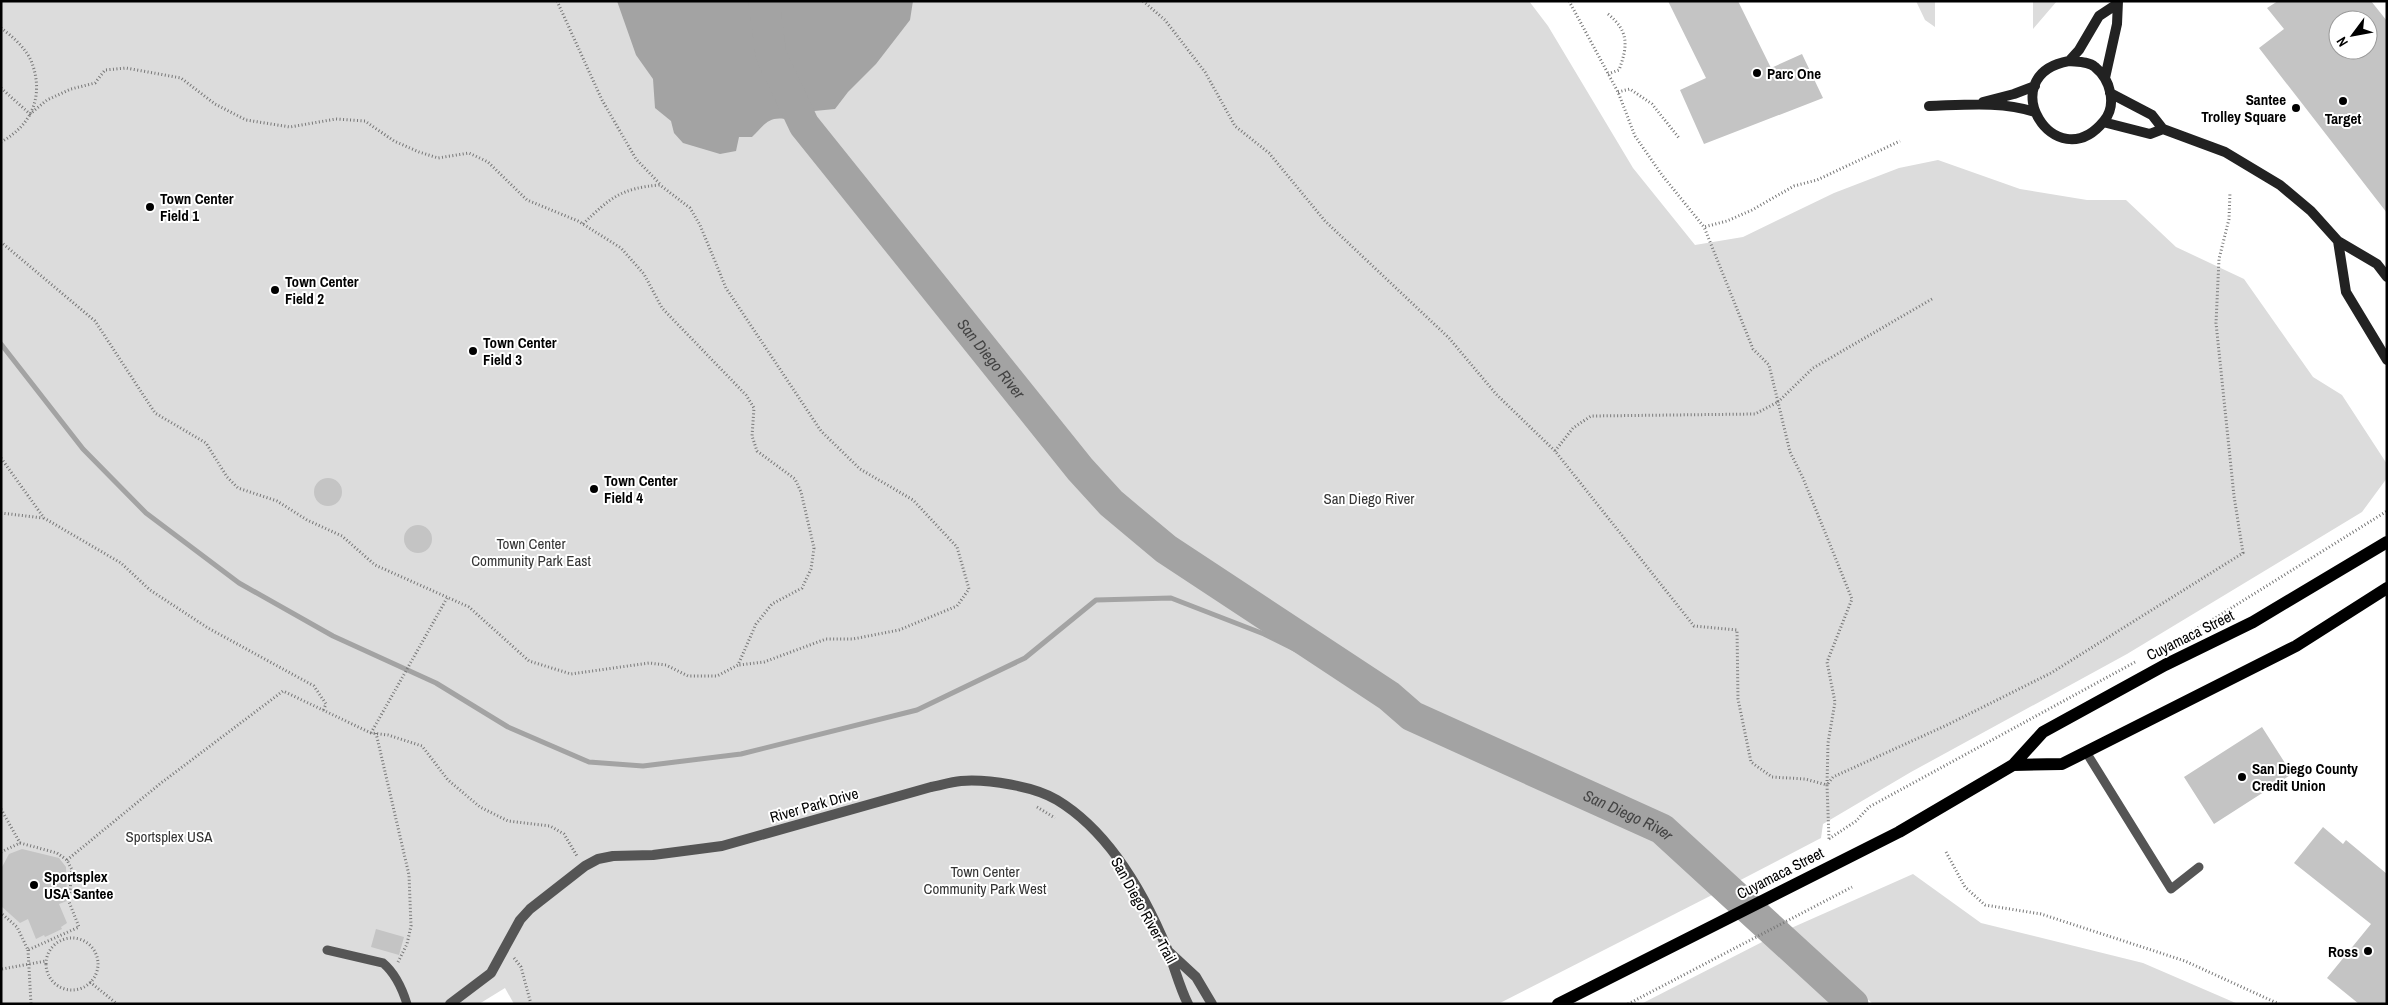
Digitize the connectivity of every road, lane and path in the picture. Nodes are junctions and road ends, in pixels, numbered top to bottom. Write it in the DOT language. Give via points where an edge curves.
graph roads {
  1 [pos="558,1"];
  2 [pos="1143,1"];
  3 [pos="1569,1"];
  4 [pos="2118,3"];
  5 [pos="1608,14"];
  6 [pos="1,28"];
  7 [pos="2069,61"];
  8 [pos="1608,74"];
  9 [pos="2105,78"];
  10 [pos="2035,86"];
  11 [pos="1,88"];
  12 [pos="1618,92"];
  13 [pos="2110,93"];
  14 [pos="1975,104"];
  15 [pos="1929,106"];
  16 [pos="2035,112"];
  17 [pos="30,114"];
  18 [pos="2103,122"];
  19 [pos="2163,128"];
  20 [pos="1679,138"];
  21 [pos="1900,141"];
  22 [pos="1,142"];
  23 [pos="660,185"];
  24 [pos="2230,192"];
  25 [pos="583,224"];
  26 [pos="1704,227"];
  27 [pos="2338,241"];
  28 [pos="1,242"];
  29 [pos="2387,277"];
  30 [pos="1932,299"];
  31 [pos="2387,360"];
  32 [pos="1778,402"];
  33 [pos="1555,451"];
  34 [pos="1,458"];
  35 [pos="2387,510"];
  36 [pos="1,513"];
  37 [pos="44,518"];
  38 [pos="2387,542"];
  39 [pos="2387,588"];
  40 [pos="447,598"];
  41 [pos="2152,653"];
  42 [pos="2144,658"];
  43 [pos="738,665"];
  44 [pos="323,711"];
  45 [pos="371,733"];
  46 [pos="376,733"];
  47 [pos="2086,752"];
  48 [pos="2014,765"];
  49 [pos="1827,785"];
  50 [pos="1036,807"];
  51 [pos="1,808"];
  52 [pos="1057,818"];
  53 [pos="20,843"];
  54 [pos="1,852"];
  55 [pos="1946,852"];
  56 [pos="67,860"];
  57 [pos="585,866"];
  58 [pos="2200,867"];
  59 [pos="1852,888"];
  60 [pos="1,913"];
  61 [pos="59,936"];
  62 [pos="62,940"];
  63 [pos="28,950"];
  64 [pos="327,950"];
  65 [pos="1168,952"];
  66 [pos="503,953"];
  67 [pos="46,961"];
  68 [pos="29,964"];
  69 [pos="2,969"];
  70 [pos="392,974"];
  71 [pos="90,982"];
  72 [pos="116,1003"];
  73 [pos="31,1004"];
  74 [pos="407,1004"];
  75 [pos="450,1004"];
  76 [pos="531,1004"];
  77 [pos="1188,1004"];
  78 [pos="1212,1004"];
  79 [pos="1558,1004"];
  80 [pos="1628,1004"];
  81 [pos="2279,1004"];
  1 -- 23 [label="path" via="602,100 636,159"];
  2 -- 33 [label="path" via="1165,20 1206,72 1235,126 1269,153 1325,221 1449,338 1496,394"];
  3 -- 8 [label="path"];
  4 -- 7 [label="main road" via="2098,16"];
  4 -- 9 [label="main road" via="2117,24"];
  5 -- 8 [label="path" via="1619,23 1626,43 1619,70"];
  6 -- 17 [label="path" via="14,38 32,62 38,94"];
  7 -- 9 [label="main road" via="2094,66"];
  7 -- 10 [label="main road" via="2050,67"];
  8 -- 12 [label="path"];
  9 -- 13 [label="main road"];
  10 -- 14 [label="main road"];
  10 -- 16 [label="main road"];
  11 -- 17 [label="path"];
  12 -- 20 [label="path" via="1630,89 1652,104"];
  12 -- 26 [label="path" via="1636,136 1662,175"];
  13 -- 18 [label="main road" via="2112,108"];
  13 -- 19 [label="main road" via="2152,115"];
  14 -- 15 [label="main road"];
  14 -- 16 [label="main road" via="2015,106"];
  16 -- 18 [label="main road" via="2049,132 2067,138 2085,136"];
  17 -- 22 [label="path" via="14,135"];
  17 -- 25 [label="path" via="47,100 71,88 95,83 105,70 126,68 157,73 181,78 215,104 246,120 290,126 336,119 365,121 394,141 438,158 470,154 488,162 527,200"];
  18 -- 19 [label="main road" via="2150,134"];
  19 -- 27 [label="main road" via="2225,152 2280,185 2311,211"];
  21 -- 26 [label="path" via="1816,180 1794,186 1752,210"];
  23 -- 25 [label="path" via="636,187 608,200"];
  23 -- 43 [label="path" via="690,208 726,288 821,432 860,469 913,500 957,546 969,589 957,606 899,630 853,639 826,639 764,662"];
  24 -- 49 [label="path" via="2219,259 2216,323 2243,553 2051,673 1833,777"];
  25 -- 43 [label="path" via="621,248 644,274 662,308 746,395 754,408 752,436 757,451 795,479 802,492 814,548 811,569 802,588 772,604 756,624"];
  26 -- 32 [label="path" via="1752,349 1769,365"];
  27 -- 29 [label="main road" via="2377,264"];
  27 -- 31 [label="main road" via="2346,292"];
  28 -- 40 [label="path" via="95,321 155,413 206,443 227,477 238,488 277,501 307,520 342,536 375,565"];
  30 -- 32 [label="path" via="1813,368"];
  32 -- 33 [label="path" via="1755,414 1591,416 1574,428"];
  32 -- 49 [label="path" via="1790,452 1852,599 1827,662 1835,702 1828,743"];
  33 -- 49 [label="path" via="1694,626 1737,630 1738,699 1751,762 1772,777 1805,779"];
  34 -- 37 [label="path"];
  35 -- 41 [label="path" via="2212,620"];
  36 -- 37 [label="path"];
  37 -- 44 [label="path" via="122,563 150,590 208,628 314,686 326,704"];
  38 -- 48 [label="main road, Cuyamaca Street" via="2253,622 2165,665 2043,732"];
  39 -- 47 [label="main road, Cuyamaca Street" via="2296,646"];
  40 -- 43 [label="path" via="469,607 529,661 570,674 666,664 688,676 716,676"];
  40 -- 45 [label="path"];
  42 -- 49 [label="path" via="1869,807 1856,822 1829,839"];
  44 -- 45 [label="path"];
  44 -- 56 [label="path" via="283,691 161,783"];
  45 -- 46 [label="path"];
  46 -- 57 [label="path" via="422,746 448,780 480,807 508,821 550,826 564,834"];
  46 -- 70 [label="path" via="409,875 412,926"];
  47 -- 48 [label="main road, Cuyamaca Street" via="2062,764"];
  47 -- 58 [label="lane" via="2171,889"];
  48 -- 79 [label="main road, Cuyamaca Street" via="1899,832"];
  50 -- 52 [label="path"];
  51 -- 53 [label="path"];
  53 -- 54 [label="path"];
  53 -- 56 [label="path" via="57,853"];
  55 -- 81 [label="path" via="1965,887 1985,905 2041,914 2185,961"];
  56 -- 61 [label="path" via="72,870 70,902 78,927"];
  57 -- 65 [label="street, River Park Drive" via="612,856 653,855 722,846 961,781 1004,784 1056,800 1102,839 1127,873"];
  57 -- 66 [label="street, River Park Drive" via="530,909 520,920"];
  59 -- 80 [label="path"];
  60 -- 63 [label="path" via="18,927"];
  61 -- 62 [label="path"];
  61 -- 63 [label="path"];
  62 -- 67 [label="path" via="54,945"];
  62 -- 71 [label="path" via="78,939 91,948 97,962"];
  63 -- 68 [label="path"];
  64 -- 70 [label="lane" via="383,963"];
  65 -- 77 [label="street, River Park Drive" via="1179,988"];
  65 -- 78 [label="street, River Park Drive" via="1196,977"];
  66 -- 75 [label="street, River Park Drive" via="491,974"];
  66 -- 76 [label="path" via="517,960 521,967"];
  67 -- 68 [label="path"];
  67 -- 71 [label="path" via="50,978 64,989 81,988"];
  68 -- 69 [label="path"];
  68 -- 73 [label="path"];
  70 -- 74 [label="lane"];
  71 -- 72 [label="path"];
}
